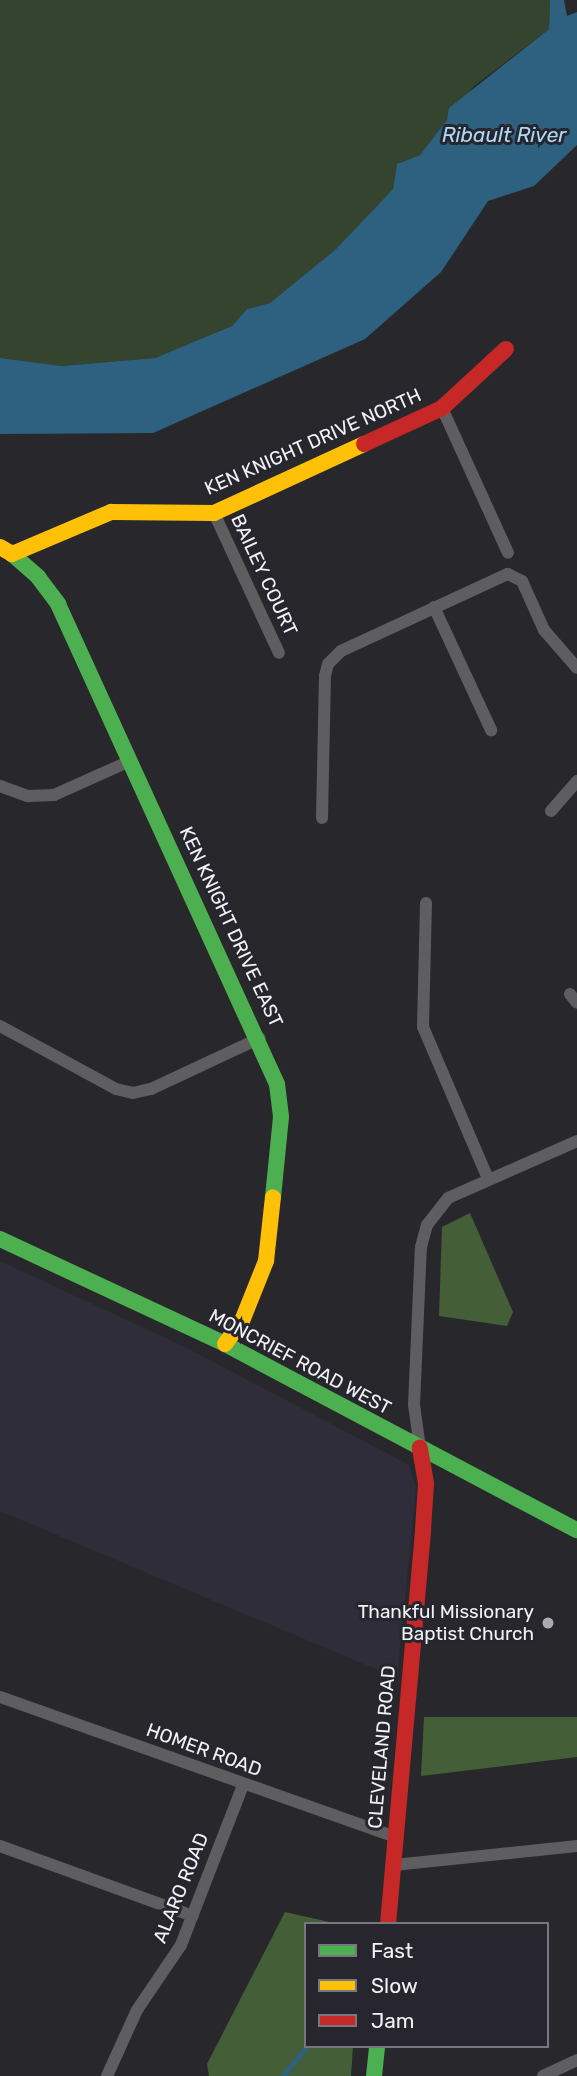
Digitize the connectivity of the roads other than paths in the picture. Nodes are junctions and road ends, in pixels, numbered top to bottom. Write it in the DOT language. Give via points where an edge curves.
graph roads {
  1 [pos="506,349"];
  2 [pos="442,408"];
  3 [pos="214,513"];
  4 [pos="6,551"];
  5 [pos="508,553"];
  6 [pos="434,607"];
  7 [pos="279,653"];
  8 [pos="577,668"];
  9 [pos="491,730"];
  10 [pos="130,761"];
  11 [pos="577,781"];
  12 [pos="0,786"];
  13 [pos="551,811"];
  14 [pos="322,818"];
  15 [pos="426,903"];
  16 [pos="0,1026"];
  17 [pos="260,1038"];
  18 [pos="577,1141"];
  19 [pos="488,1179"];
  20 [pos="0,1239"];
  21 [pos="225,1344"];
  22 [pos="420,1448"];
  23 [pos="577,1530"];
  24 [pos="0,1697"];
  25 [pos="243,1785"];
  26 [pos="396,1837"];
  27 [pos="0,1846"];
  28 [pos="577,1846"];
  29 [pos="394,1865"];
  30 [pos="193,1916"];
  31 [pos="388,1922"];
  32 [pos="377,2048"];
  33 [pos="577,2060"];
  34 [pos="107,2076"];
  35 [pos="374,2076"];
  36 [pos="543,2076"];
  1 -- 2 [label="street, KEN KNIGHT DRIVE NORTH"];
  2 -- 3 [label="street, KEN KNIGHT DRIVE NORTH"];
  2 -- 5 [label="street"];
  3 -- 4 [label="street, KEN KNIGHT DRIVE NORTH" via="111,512"];
  3 -- 7 [label="street, BAILEY COURT"];
  4 -- 10 [label="street, KEN KNIGHT DRIVE EAST" via="38,577 58,604"];
  6 -- 8 [label="street" via="502,575 513,575 522,581 544,630"];
  6 -- 9 [label="street"];
  6 -- 14 [label="street" via="341,651 328,664"];
  10 -- 12 [label="street" via="54,795 27,796"];
  10 -- 17 [label="street, KEN KNIGHT DRIVE EAST"];
  11 -- 13 [label="street"];
  15 -- 19 [label="street" via="425,1035"];
  16 -- 17 [label="street" via="116,1089 133,1093"];
  17 -- 21 [label="street, KEN KNIGHT DRIVE EAST" via="281,1105 269,1238 261,1278"];
  18 -- 19 [label="street"];
  19 -- 22 [label="street" via="448,1198 434,1212 421,1247 414,1405"];
  20 -- 21 [label="street, MONCRIEF ROAD WEST"];
  21 -- 22 [label="street, MONCRIEF ROAD WEST"];
  22 -- 23 [label="street, MONCRIEF ROAD WEST"];
  22 -- 26 [label="street, CLEVELAND ROAD" via="426,1482"];
  24 -- 25 [label="street, HOMER ROAD"];
  25 -- 26 [label="street, HOMER ROAD"];
  25 -- 30 [label="street, ALARO ROAD"];
  26 -- 29 [label="street, CLEVELAND ROAD"];
  27 -- 30 [label="street"];
  28 -- 29 [label="street"];
  29 -- 31 [label="street, CLEVELAND ROAD"];
  30 -- 34 [label="street, ALARO ROAD" via="171,1962 128,2025"];
  32 -- 35 [label="street"];
  33 -- 36 [label="street"];
}
